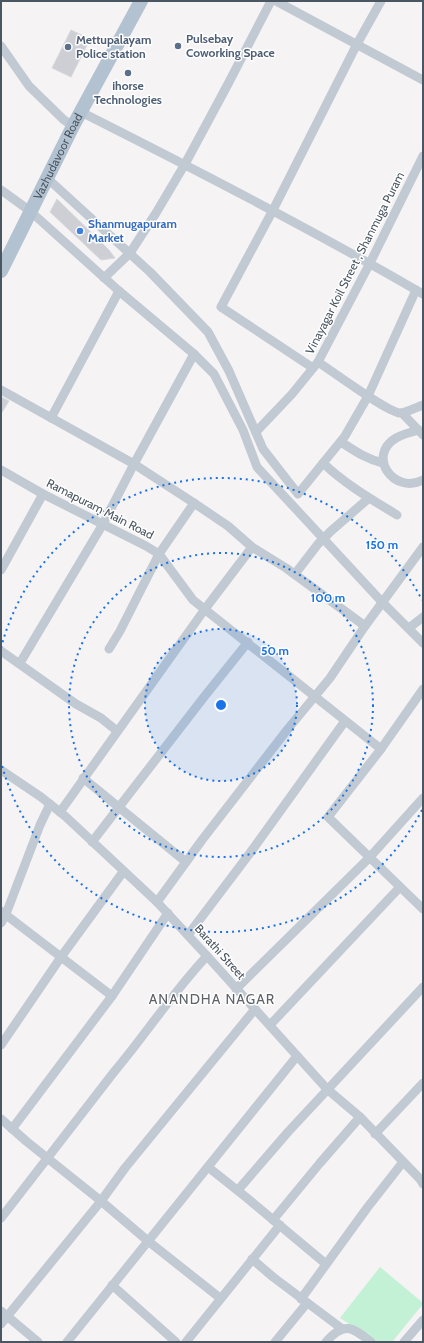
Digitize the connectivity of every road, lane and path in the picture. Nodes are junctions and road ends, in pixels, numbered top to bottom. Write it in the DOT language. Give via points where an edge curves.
graph roads {
  1 [pos="140,1"];
  2 [pos="271,1"];
  3 [pos="276,1"];
  4 [pos="381,1"];
  5 [pos="357,44"];
  6 [pos="1,46"];
  7 [pos="423,80"];
  8 [pos="81,112"];
  9 [pos="73,126"];
  10 [pos="423,156"];
  11 [pos="185,164"];
  12 [pos="47,178"];
  13 [pos="1,190"];
  14 [pos="273,210"];
  15 [pos="30,211"];
  16 [pos="130,253"];
  17 [pos="370,263"];
  18 [pos="1,271"];
  19 [pos="104,278"];
  20 [pos="119,291"];
  21 [pos="420,292"];
  22 [pos="194,354"];
  23 [pos="315,365"];
  24 [pos="1,390"];
  25 [pos="368,396"];
  26 [pos="423,405"];
  27 [pos="402,413"];
  28 [pos="51,418"];
  29 [pos="256,432"];
  30 [pos="421,432"];
  31 [pos="341,442"];
  32 [pos="323,463"];
  33 [pos="382,463"];
  34 [pos="134,464"];
  35 [pos="1,470"];
  36 [pos="423,480"];
  37 [pos="43,494"];
  38 [pos="369,498"];
  39 [pos="194,503"];
  40 [pos="397,515"];
  41 [pos="103,524"];
  42 [pos="324,538"];
  43 [pos="252,547"];
  44 [pos="423,547"];
  45 [pos="159,554"];
  46 [pos="1,570"];
  47 [pos="295,574"];
  48 [pos="382,602"];
  49 [pos="204,610"];
  50 [pos="423,617"];
  51 [pos="365,626"];
  52 [pos="409,628"];
  53 [pos="248,642"];
  54 [pos="423,643"];
  55 [pos="109,648"];
  56 [pos="1,651"];
  57 [pos="20,663"];
  58 [pos="423,689"];
  59 [pos="316,697"];
  60 [pos="345,721"];
  61 [pos="117,731"];
  62 [pos="381,749"];
  63 [pos="1,770"];
  64 [pos="83,778"];
  65 [pos="423,798"];
  66 [pos="50,804"];
  67 [pos="119,808"];
  68 [pos="60,812"];
  69 [pos="92,842"];
  70 [pos="369,858"];
  71 [pos="186,862"];
  72 [pos="123,872"];
  73 [pos="400,887"];
  74 [pos="157,902"];
  75 [pos="421,903"];
  76 [pos="4,912"];
  77 [pos="168,913"];
  78 [pos="1,923"];
  79 [pos="188,935"];
  80 [pos="207,956"];
  81 [pos="61,957"];
  82 [pos="423,987"];
  83 [pos="236,989"];
  84 [pos="112,996"];
  85 [pos="255,1009"];
  86 [pos="270,1025"];
  87 [pos="1,1045"];
  88 [pos="297,1056"];
  89 [pos="423,1083"];
  90 [pos="327,1089"];
  91 [pos="360,1117"];
  92 [pos="1,1119"];
  93 [pos="12,1129"];
  94 [pos="376,1134"];
  95 [pos="48,1158"];
  96 [pos="403,1162"];
  97 [pos="208,1167"];
  98 [pos="422,1180"];
  99 [pos="238,1190"];
  100 [pos="101,1201"];
  101 [pos="1,1218"];
  102 [pos="277,1223"];
  103 [pos="148,1241"];
  104 [pos="252,1259"];
  105 [pos="326,1264"];
  106 [pos="112,1285"];
  107 [pos="220,1298"];
  108 [pos="304,1301"];
  109 [pos="4,1314"];
  110 [pos="422,1323"];
  111 [pos="1,1324"];
  112 [pos="341,1328"];
  113 [pos="38,1342"];
  114 [pos="67,1342"];
  115 [pos="176,1342"];
  116 [pos="186,1342"];
  117 [pos="275,1342"];
  118 [pos="326,1342"];
  119 [pos="371,1342"];
  120 [pos="404,1342"];
  1 -- 8 [label="main road, Vazhudavoor Road"];
  2 -- 11 [label="street"];
  3 -- 5 [label="street"];
  4 -- 5 [label="street"];
  5 -- 7 [label="street"];
  5 -- 14 [label="street"];
  6 -- 9 [label="street" via="29,86"];
  8 -- 9 [label="main road, Vazhudavoor Road"];
  8 -- 11 [label="street"];
  9 -- 12 [label="main road, Vazhudavoor Road"];
  10 -- 17 [label="street, Vinayagar Koil Street , Shanmuga Puram"];
  11 -- 14 [label="street"];
  11 -- 16 [label="street"];
  12 -- 15 [label="main road, Vazhudavoor Road"];
  12 -- 16 [label="street"];
  13 -- 15 [label="street"];
  14 -- 17 [label="street"];
  14 -- 23 [label="street" via="221,307"];
  15 -- 18 [label="main road, Vazhudavoor Road"];
  15 -- 19 [label="street"];
  16 -- 19 [label="street"];
  16 -- 29 [label="street" via="208,332 229,370"];
  17 -- 21 [label="street"];
  17 -- 23 [label="street, Vinayagar Koil Street , Shanmuga Puram"];
  19 -- 20 [label="street"];
  20 -- 22 [label="street"];
  20 -- 28 [label="street"];
  21 -- 25 [label="street"];
  22 -- 34 [label="street"];
  22 -- 42 [label="street" via="214,374 243,430 257,466"];
  23 -- 25 [label="street"];
  23 -- 29 [label="street, Vinayagar Koil Street , Shanmuga Puram"];
  24 -- 28 [label="street"];
  25 -- 27 [label="street" via="397,413"];
  25 -- 31 [label="street"];
  26 -- 27 [label="street"];
  27 -- 30 [label="street"];
  28 -- 34 [label="street"];
  29 -- 32 [label="street" via="263,449 298,494"];
  30 -- 33 [label="street" via="406,433 395,438 385,451"];
  31 -- 32 [label="street"];
  31 -- 33 [label="street" via="360,456"];
  32 -- 38 [label="street"];
  33 -- 36 [label="street" via="387,472 399,482 408,484"];
  34 -- 39 [label="street"];
  34 -- 41 [label="street"];
  35 -- 37 [label="street, Ramapuram Main Road"];
  37 -- 41 [label="street, Ramapuram Main Road"];
  37 -- 46 [label="street"];
  38 -- 40 [label="street"];
  38 -- 42 [label="street"];
  39 -- 43 [label="street" via="228,526"];
  39 -- 45 [label="street"];
  41 -- 45 [label="street, Ramapuram Main Road"];
  41 -- 57 [label="street"];
  42 -- 47 [label="street"];
  42 -- 48 [label="street"];
  43 -- 47 [label="street"];
  43 -- 49 [label="street"];
  44 -- 48 [label="street"];
  45 -- 49 [label="street, Ramapuram Main Road" via="192,600"];
  45 -- 55 [label="street"];
  47 -- 51 [label="street"];
  48 -- 51 [label="street"];
  48 -- 52 [label="street"];
  49 -- 53 [label="street, Ramapuram Main Road"];
  49 -- 61 [label="street"];
  50 -- 52 [label="street"];
  51 -- 59 [label="street"];
  52 -- 54 [label="street"];
  53 -- 59 [label="street, Ramapuram Main Road"];
  53 -- 67 [label="street"];
  56 -- 57 [label="street"];
  57 -- 61 [label="street"];
  58 -- 62 [label="street"];
  59 -- 60 [label="street, Ramapuram Main Road"];
  59 -- 71 [label="street" via="287,730"];
  60 -- 62 [label="street, Ramapuram Main Road"];
  60 -- 79 [label="street"];
  61 -- 64 [label="street"];
  62 -- 70 [label="street" via="328,816"];
  63 -- 66 [label="street, Barathi Street"];
  64 -- 67 [label="street"];
  64 -- 68 [label="street"];
  65 -- 70 [label="street"];
  66 -- 68 [label="street, Barathi Street"];
  66 -- 76 [label="street" via="26,866"];
  67 -- 69 [label="street"];
  67 -- 71 [label="street"];
  68 -- 69 [label="street, Barathi Street"];
  69 -- 72 [label="street, Barathi Street"];
  70 -- 73 [label="street"];
  70 -- 83 [label="street"];
  71 -- 74 [label="street"];
  72 -- 74 [label="street, Barathi Street"];
  72 -- 81 [label="street"];
  73 -- 75 [label="street"];
  73 -- 86 [label="street"];
  74 -- 77 [label="street, Barathi Street"];
  76 -- 78 [label="street"];
  76 -- 81 [label="street"];
  77 -- 79 [label="street, Barathi Street"];
  77 -- 84 [label="street"];
  79 -- 80 [label="street, Barathi Street"];
  80 -- 83 [label="street, Barathi Street"];
  80 -- 95 [label="street" via="178,989"];
  81 -- 84 [label="street"];
  81 -- 87 [label="street"];
  82 -- 90 [label="street"];
  83 -- 85 [label="street, Barathi Street"];
  84 -- 93 [label="street"];
  85 -- 86 [label="street, Barathi Street"];
  85 -- 100 [label="street"];
  86 -- 88 [label="street, Barathi Street"];
  88 -- 90 [label="street, Barathi Street"];
  88 -- 97 [label="street"];
  89 -- 94 [label="street"];
  90 -- 91 [label="street, Barathi Street"];
  90 -- 99 [label="street"];
  91 -- 94 [label="street, Barathi Street"];
  91 -- 102 [label="street" via="320,1162"];
  92 -- 93 [label="street"];
  93 -- 95 [label="street"];
  94 -- 96 [label="street, Barathi Street"];
  95 -- 100 [label="street"];
  95 -- 101 [label="street"];
  96 -- 98 [label="street, Barathi Street"];
  96 -- 105 [label="street"];
  97 -- 99 [label="street"];
  97 -- 103 [label="street"];
  99 -- 102 [label="street"];
  100 -- 103 [label="street"];
  100 -- 109 [label="street"];
  102 -- 104 [label="street"];
  102 -- 105 [label="street"];
  103 -- 106 [label="street"];
  103 -- 107 [label="street"];
  104 -- 107 [label="street"];
  104 -- 108 [label="street"];
  105 -- 108 [label="street"];
  106 -- 114 [label="street"];
  106 -- 115 [label="street"];
  107 -- 116 [label="street"];
  108 -- 112 [label="street"];
  108 -- 117 [label="street"];
  109 -- 111 [label="street"];
  109 -- 113 [label="street"];
  110 -- 120 [label="street"];
  112 -- 118 [label="street"];
  112 -- 119 [label="street" via="353,1329"];
}
